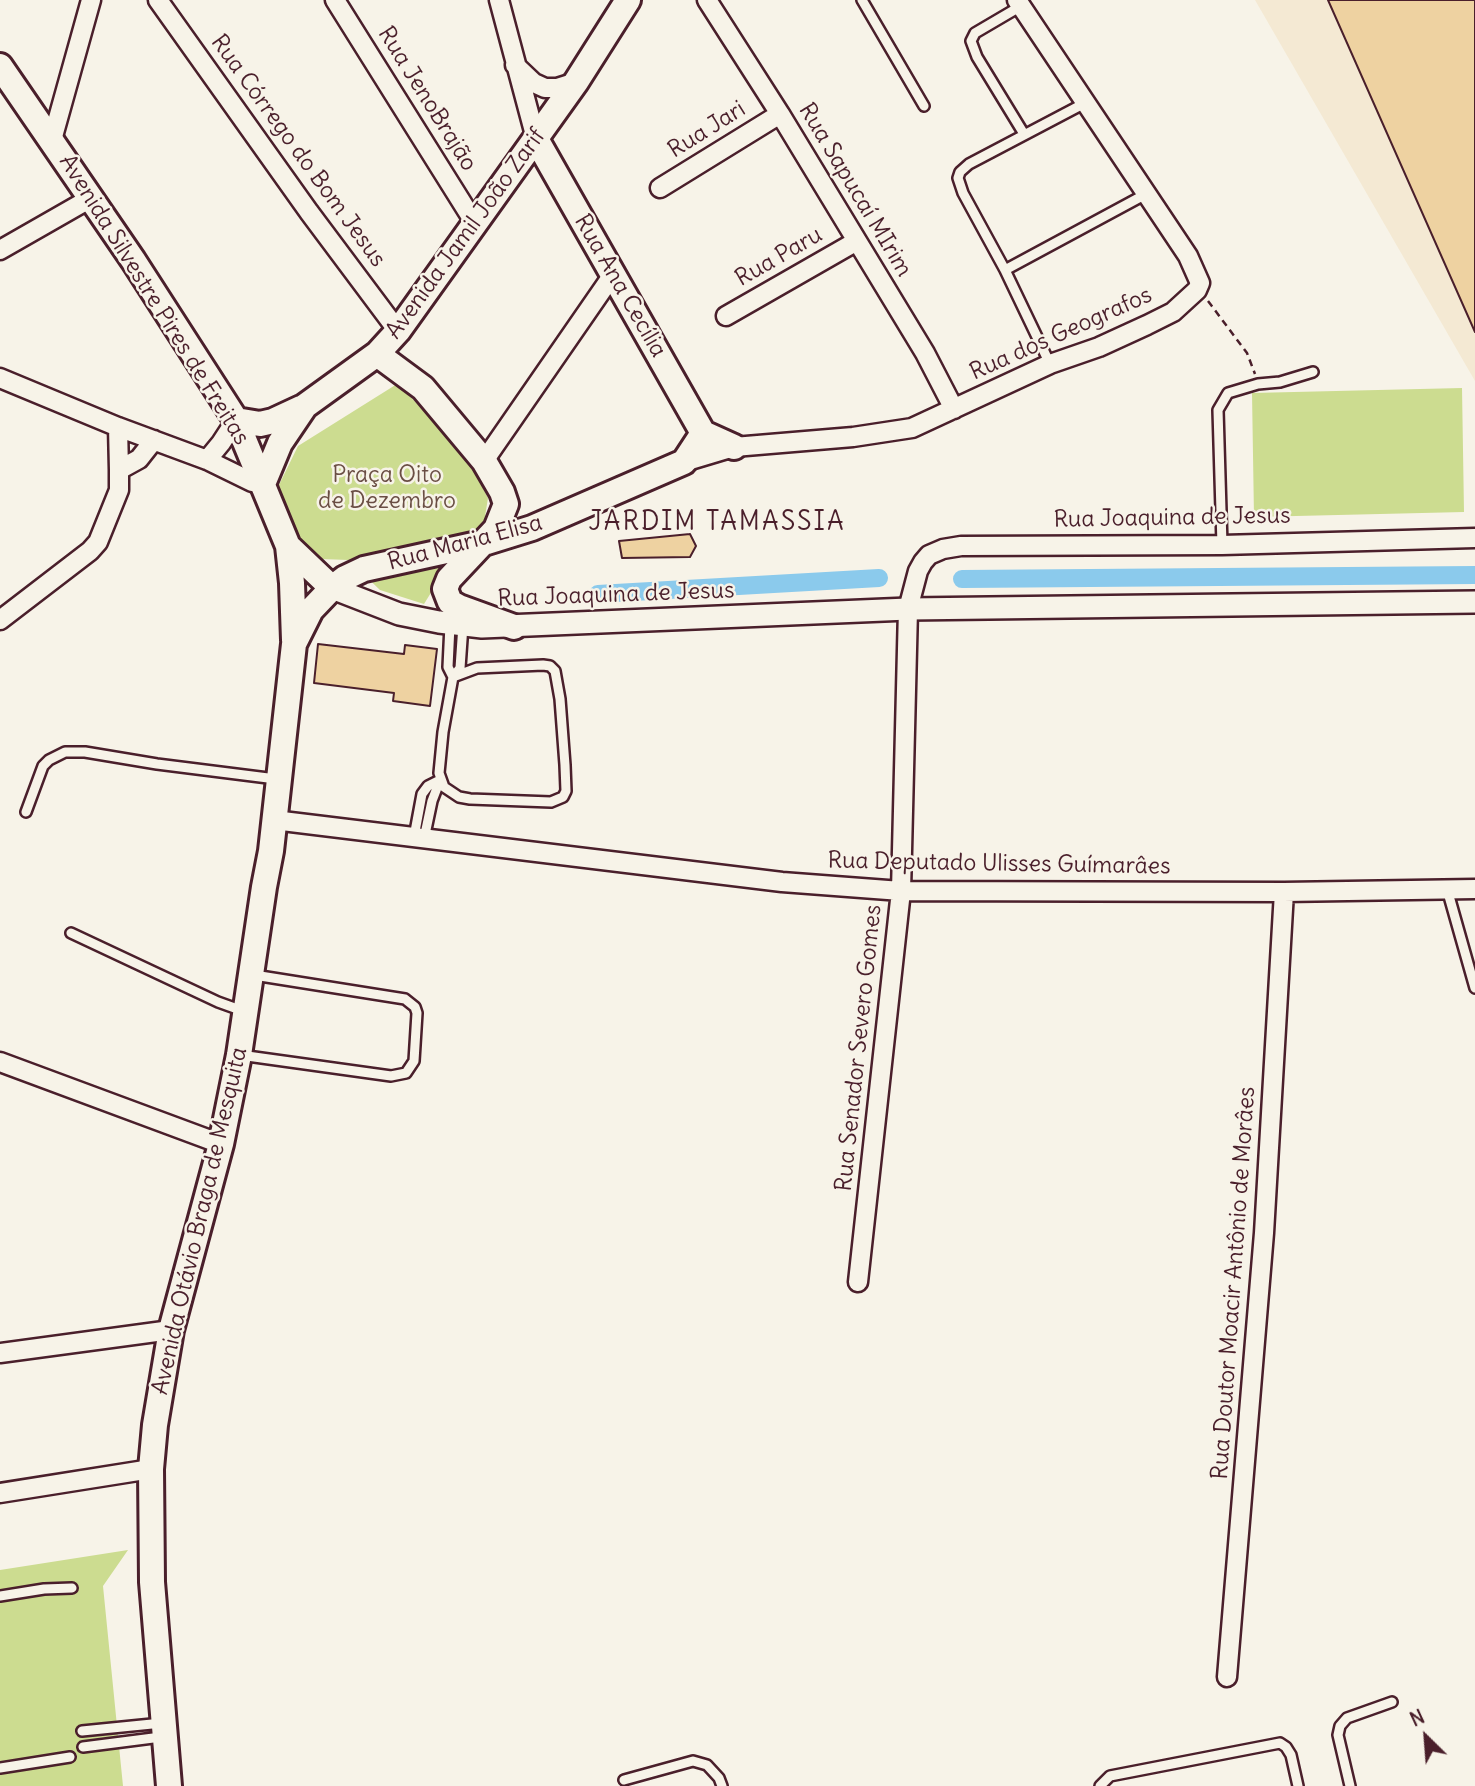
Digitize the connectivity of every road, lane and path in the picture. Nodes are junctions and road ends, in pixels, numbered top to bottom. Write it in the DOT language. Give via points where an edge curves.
graph roads {
  1 [pos="91,0"];
  2 [pos="158,0"];
  3 [pos="335,0"];
  4 [pos="499,0"];
  5 [pos="628,0"];
  6 [pos="708,0"];
  7 [pos="862,0"];
  8 [pos="1019,3"];
  9 [pos="515,64"];
  10 [pos="1,69"];
  11 [pos="576,82"];
  12 [pos="1085,103"];
  13 [pos="923,106"];
  14 [pos="780,114"];
  15 [pos="1024,134"];
  16 [pos="536,139"];
  17 [pos="52,140"];
  18 [pos="660,188"];
  19 [pos="1146,194"];
  20 [pos="91,198"];
  21 [pos="475,225"];
  22 [pos="857,241"];
  23 [pos="0,250"];
  24 [pos="1005,270"];
  25 [pos="614,274"];
  26 [pos="1196,290"];
  27 [pos="726,316"];
  28 [pos="398,331"];
  29 [pos="377,354"];
  30 [pos="1050,363"];
  31 [pos="1313,372"];
  32 [pos="0,378"];
  33 [pos="1258,384"];
  34 [pos="305,406"];
  35 [pos="954,409"];
  36 [pos="236,420"];
  37 [pos="118,427"];
  38 [pos="703,433"];
  39 [pos="154,440"];
  40 [pos="734,447"];
  41 [pos="206,460"];
  42 [pos="484,461"];
  43 [pos="684,462"];
  44 [pos="119,470"];
  45 [pos="263,484"];
  46 [pos="1475,538"];
  47 [pos="487,542"];
  48 [pos="1222,545"];
  49 [pos="288,546"];
  50 [pos="331,588"];
  51 [pos="1475,603"];
  52 [pos="908,609"];
  53 [pos="0,620"];
  54 [pos="457,624"];
  55 [pos="514,627"];
  56 [pos="294,644"];
  57 [pos="453,677"];
  58 [pos="278,779"];
  59 [pos="440,780"];
  60 [pos="26,812"];
  61 [pos="274,820"];
  62 [pos="419,838"];
  63 [pos="1447,889"];
  64 [pos="1475,889"];
  65 [pos="901,891"];
  66 [pos="1284,892"];
  67 [pos="71,933"];
  68 [pos="251,974"];
  69 [pos="1475,988"];
  70 [pos="245,1011"];
  71 [pos="239,1055"];
  72 [pos="0,1062"];
  73 [pos="222,1144"];
  74 [pos="858,1282"];
  75 [pos="171,1330"];
  76 [pos="5,1351"];
  77 [pos="151,1469"];
  78 [pos="0,1493"];
  79 [pos="72,1588"];
  80 [pos="0,1596"];
  81 [pos="1227,1677"];
  82 [pos="1392,1702"];
  83 [pos="164,1730"];
  84 [pos="82,1731"];
  85 [pos="83,1747"];
  86 [pos="70,1758"];
  87 [pos="0,1768"];
  88 [pos="624,1780"];
  89 [pos="169,1786"];
  90 [pos="722,1786"];
  91 [pos="1100,1786"];
  92 [pos="1298,1786"];
  93 [pos="1350,1786"];
  1 -- 17 [label="street"];
  2 -- 28 [label="street, Rua Córrego do Bom Jesus"];
  3 -- 21 [label="street, Rua JenoBrajão"];
  4 -- 9 [label="street"];
  5 -- 11 [label="main road, Avenida Jamil João Zarif"];
  6 -- 14 [label="street, Rua Sapucaí MIrim"];
  7 -- 13 [label="lane"];
  8 -- 12 [label="street"];
  8 -- 15 [label="lane" via="975,33 971,41"];
  9 -- 11 [label="street" via="545,88"];
  9 -- 16 [label="street"];
  10 -- 17 [label="main road, Avenida Silvestre Pires de Freitas"];
  11 -- 16 [label="main road, Avenida Jamil João Zarif"];
  12 -- 15 [label="lane"];
  12 -- 19 [label="street"];
  14 -- 18 [label="street, Rua Jari"];
  14 -- 22 [label="street, Rua Sapucaí MIrim"];
  15 -- 24 [label="lane" via="970,164 958,178"];
  16 -- 21 [label="main road, Avenida Jamil João Zarif"];
  16 -- 25 [label="main road, Rua Ana Cecília"];
  17 -- 20 [label="main road, Avenida Silvestre Pires de Freitas"];
  19 -- 24 [label="lane"];
  19 -- 26 [label="street" via="1188,256 1200,283"];
  20 -- 23 [label="street"];
  20 -- 36 [label="main road, Avenida Silvestre Pires de Freitas"];
  21 -- 28 [label="main road, Avenida Jamil João Zarif"];
  22 -- 27 [label="street, Rua Paru"];
  22 -- 35 [label="street, Rua Sapucaí MIrim"];
  24 -- 30 [label="lane"];
  25 -- 38 [label="main road, Rua Ana Cecília"];
  25 -- 42 [label="street"];
  26 -- 30 [label="street, Rua dos Geografos" via="1173,312 1147,325"];
  26 -- 33 [label="path" via="1247,353"];
  28 -- 29 [label="main road, Avenida Jamil João Zarif"];
  29 -- 34 [label="main road, Avenida Jamil João Zarif"];
  29 -- 42 [label="main road" via="423,388"];
  30 -- 35 [label="street, Rua dos Geografos"];
  31 -- 33 [label="lane"];
  32 -- 37 [label="street"];
  33 -- 48 [label="lane" via="1228,393 1218,410"];
  34 -- 36 [label="main road" via="265,423"];
  34 -- 45 [label="main road, Avenida Jamil João Zarif" via="279,443"];
  35 -- 40 [label="street, Rua dos Geografos" via="896,432"];
  36 -- 41 [label="street"];
  36 -- 45 [label="main road, Avenida Silvestre Pires de Freitas"];
  37 -- 39 [label="street"];
  37 -- 44 [label="street"];
  38 -- 40 [label="main road"];
  38 -- 43 [label="main road"];
  39 -- 41 [label="street"];
  39 -- 44 [label="street" via="139,459"];
  40 -- 43 [label="street, Rua dos Geografos"];
  41 -- 45 [label="street"];
  42 -- 47 [label="main road" via="506,504"];
  43 -- 47 [label="main road, Rua Maria Elisa" via="531,528"];
  44 -- 53 [label="street" via="119,490 98,542"];
  45 -- 49 [label="main road, Avenida Silvestre Pires de Freitas"];
  46 -- 48 [label="street, Rua Joaquina de Jesus"];
  47 -- 50 [label="main road, Rua Maria Elisa" via="365,569"];
  47 -- 55 [label="main road" via="449,579 447,597 459,607"];
  48 -- 52 [label="street, Rua Joaquina de Jesus" via="943,549 923,562"];
  49 -- 50 [label="main road, Avenida Silvestre Pires de Freitas"];
  49 -- 56 [label="main road, Avenida Silvestre Pires de Freitas"];
  50 -- 54 [label="street, Rua Joaquina de Jesus" via="399,614"];
  50 -- 56 [label="main road, Avenida Otávio Braga de Mesquita" via="311,610"];
  51 -- 52 [label="street, Rua Joaquina de Jesus"];
  52 -- 55 [label="street, Rua Joaquina de Jesus"];
  52 -- 65 [label="street, Rua Senador Severo Gomes"];
  54 -- 55 [label="street, Rua Joaquina de Jesus"];
  54 -- 57 [label="lane" via="448,667"];
  56 -- 58 [label="main road, Avenida Otávio Braga de Mesquita"];
  57 -- 59 [label="lane"];
  57 -- 59 [label="lane" via="477,668 543,665 555,671 566,791 551,802 470,799 450,793"];
  58 -- 60 [label="lane" via="65,752 43,766"];
  58 -- 61 [label="main road, Avenida Otávio Braga de Mesquita"];
  59 -- 62 [label="lane"];
  61 -- 62 [label="street, Rua Deputado Ulisses Guímarâes"];
  61 -- 68 [label="main road, Avenida Otávio Braga de Mesquita"];
  62 -- 65 [label="street, Rua Deputado Ulisses Guímarâes" via="782,882"];
  63 -- 64 [label="street, Rua Deputado Ulisses Guímarâes"];
  63 -- 66 [label="street, Rua Deputado Ulisses Guímarâes"];
  63 -- 69 [label="lane"];
  65 -- 66 [label="street, Rua Deputado Ulisses Guímarâes"];
  65 -- 74 [label="street, Rua Senador Severo Gomes"];
  66 -- 81 [label="street, Rua Doutor Moacir Antônio de Morâes" via="1264,1233"];
  67 -- 70 [label="lane"];
  68 -- 70 [label="main road, Avenida Otávio Braga de Mesquita"];
  68 -- 71 [label="lane" via="405,999 417,1013 414,1061 406,1073 391,1076"];
  70 -- 71 [label="main road, Avenida Otávio Braga de Mesquita"];
  71 -- 73 [label="main road, Avenida Otávio Braga de Mesquita"];
  72 -- 73 [label="street"];
  73 -- 75 [label="main road, Avenida Otávio Braga de Mesquita"];
  75 -- 76 [label="street"];
  75 -- 77 [label="main road, Avenida Otávio Braga de Mesquita"];
  77 -- 78 [label="street"];
  77 -- 83 [label="main road, Avenida Otávio Braga de Mesquita" via="152,1582"];
  79 -- 80 [label="lane"];
  82 -- 93 [label="lane" via="1347,1718 1340,1726"];
  83 -- 84 [label="lane"];
  83 -- 85 [label="lane"];
  83 -- 89 [label="main road, Avenida Otávio Braga de Mesquita"];
  86 -- 87 [label="lane"];
  88 -- 90 [label="lane" via="693,1761 707,1765"];
  91 -- 92 [label="lane" via="1110,1776 1280,1743 1291,1755"];
}
